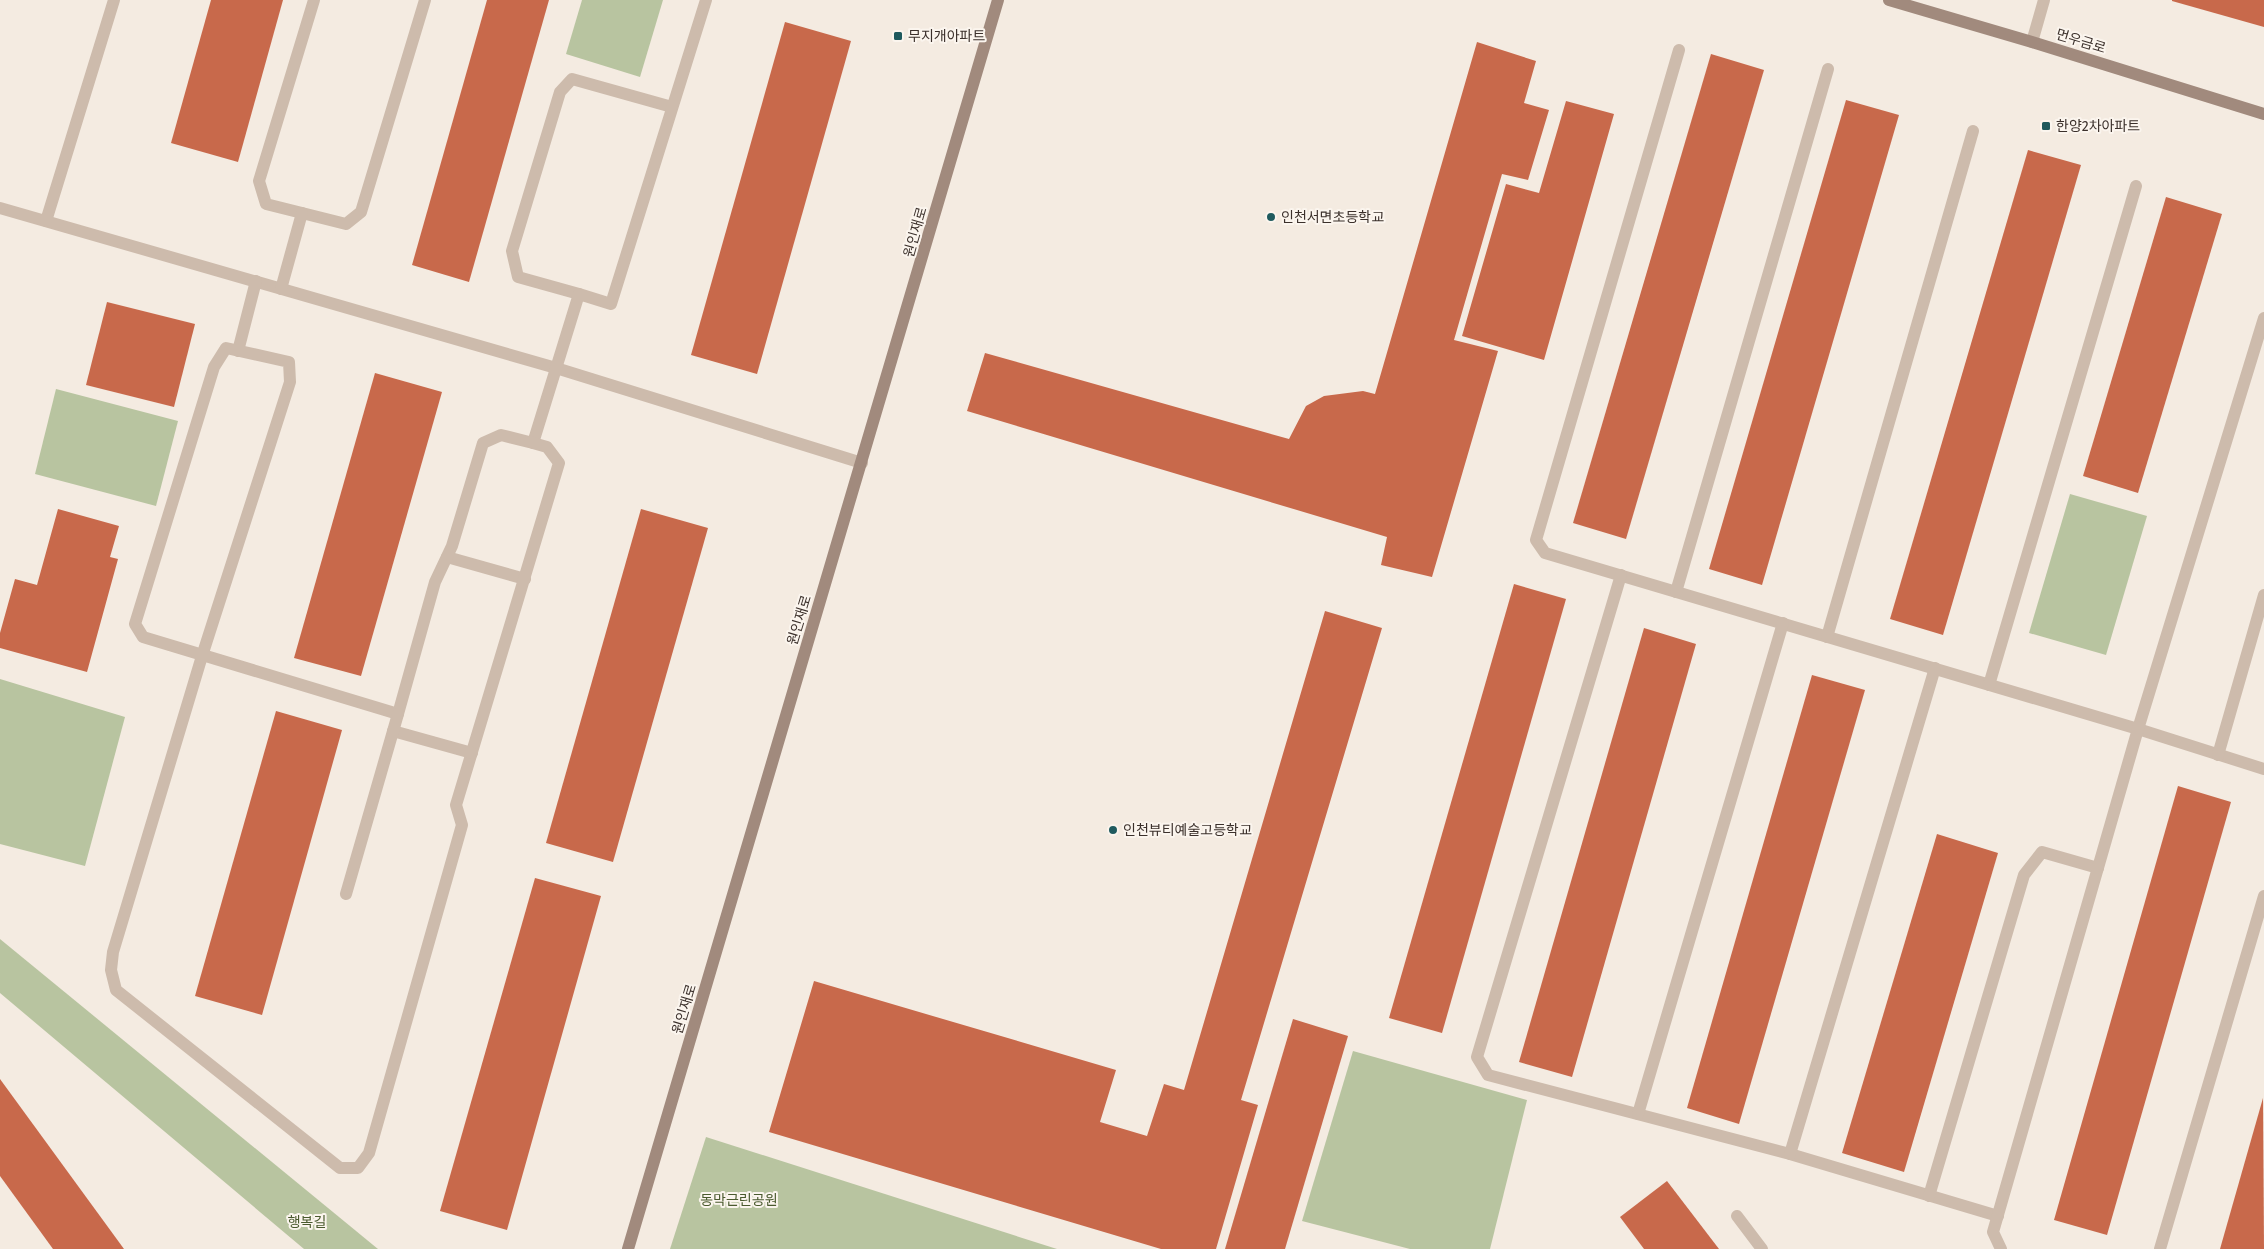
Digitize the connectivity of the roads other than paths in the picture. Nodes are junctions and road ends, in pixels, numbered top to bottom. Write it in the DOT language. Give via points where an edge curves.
graph roads {
  1 [pos="114,0"];
  2 [pos="314,0"];
  3 [pos="426,0"];
  4 [pos="706,0"];
  5 [pos="998,0"];
  6 [pos="1889,0"];
  7 [pos="2044,0"];
  8 [pos="2032,42"];
  9 [pos="1679,50"];
  10 [pos="1828,69"];
  11 [pos="672,107"];
  12 [pos="2264,114"];
  13 [pos="1973,130"];
  14 [pos="2136,186"];
  15 [pos="0,208"];
  16 [pos="302,213"];
  17 [pos="46,222"];
  18 [pos="256,282"];
  19 [pos="281,289"];
  20 [pos="579,294"];
  21 [pos="2264,318"];
  22 [pos="238,351"];
  23 [pos="556,368"];
  24 [pos="533,443"];
  25 [pos="862,462"];
  26 [pos="447,557"];
  27 [pos="1621,576"];
  28 [pos="524,579"];
  29 [pos="1676,592"];
  30 [pos="2264,595"];
  31 [pos="1783,623"];
  32 [pos="1827,637"];
  33 [pos="202,656"];
  34 [pos="1934,668"];
  35 [pos="1989,685"];
  36 [pos="398,714"];
  37 [pos="2138,729"];
  38 [pos="392,731"];
  39 [pos="472,753"];
  40 [pos="2218,755"];
  41 [pos="2264,769"];
  42 [pos="2098,868"];
  43 [pos="346,894"];
  44 [pos="2264,896"];
  45 [pos="1638,1114"];
  46 [pos="1790,1154"];
  47 [pos="1929,1196"];
  48 [pos="1737,1216"];
  49 [pos="1998,1216"];
  50 [pos="628,1249"];
  51 [pos="1762,1249"];
  52 [pos="2001,1249"];
  53 [pos="2160,1249"];
  1 -- 17 [label="street"];
  2 -- 16 [label="street" via="259,181 266,204"];
  3 -- 16 [label="street" via="361,212 346,224"];
  4 -- 11 [label="street"];
  5 -- 25 [label="main road, 원인재로"];
  6 -- 8 [label="main road, 먼우금로"];
  7 -- 8 [label="street"];
  8 -- 12 [label="main road, 먼우금로"];
  9 -- 27 [label="street" via="1536,540 1546,553"];
  10 -- 29 [label="street"];
  11 -- 20 [label="street" via="611,304"];
  11 -- 20 [label="street" via="572,79 560,92 512,251 518,277"];
  13 -- 32 [label="street"];
  14 -- 35 [label="street"];
  15 -- 17 [label="street"];
  16 -- 19 [label="street"];
  17 -- 18 [label="street"];
  18 -- 19 [label="street"];
  18 -- 22 [label="street"];
  19 -- 23 [label="street"];
  20 -- 23 [label="street"];
  21 -- 37 [label="street"];
  22 -- 33 [label="street" via="289,362 290,382"];
  22 -- 33 [label="street" via="226,348 214,367 135,624 143,637"];
  23 -- 24 [label="street"];
  23 -- 25 [label="street"];
  24 -- 26 [label="street" via="501,435 484,443"];
  24 -- 28 [label="street" via="547,447 559,463"];
  25 -- 50 [label="main road, 원인재로"];
  26 -- 28 [label="street"];
  26 -- 36 [label="street" via="435,582"];
  27 -- 29 [label="street"];
  27 -- 45 [label="street" via="1477,1058 1488,1075"];
  28 -- 39 [label="street"];
  29 -- 31 [label="street"];
  30 -- 40 [label="street"];
  31 -- 32 [label="street"];
  31 -- 45 [label="street"];
  32 -- 34 [label="street"];
  33 -- 36 [label="street"];
  33 -- 39 [label="street" via="113,952 111,970 116,990 340,1168 358,1168 369,1153 462,825 456,805"];
  34 -- 35 [label="street"];
  34 -- 46 [label="street"];
  35 -- 37 [label="street"];
  36 -- 38 [label="street"];
  37 -- 40 [label="street"];
  37 -- 42 [label="street"];
  38 -- 39 [label="street"];
  38 -- 43 [label="street"];
  40 -- 41 [label="street"];
  42 -- 47 [label="street" via="2042,852 2024,875"];
  42 -- 49 [label="street"];
  44 -- 53 [label="street"];
  45 -- 46 [label="street"];
  46 -- 47 [label="street"];
  47 -- 49 [label="street"];
  48 -- 51 [label="street"];
  49 -- 52 [label="street" via="1993,1232"];
}
